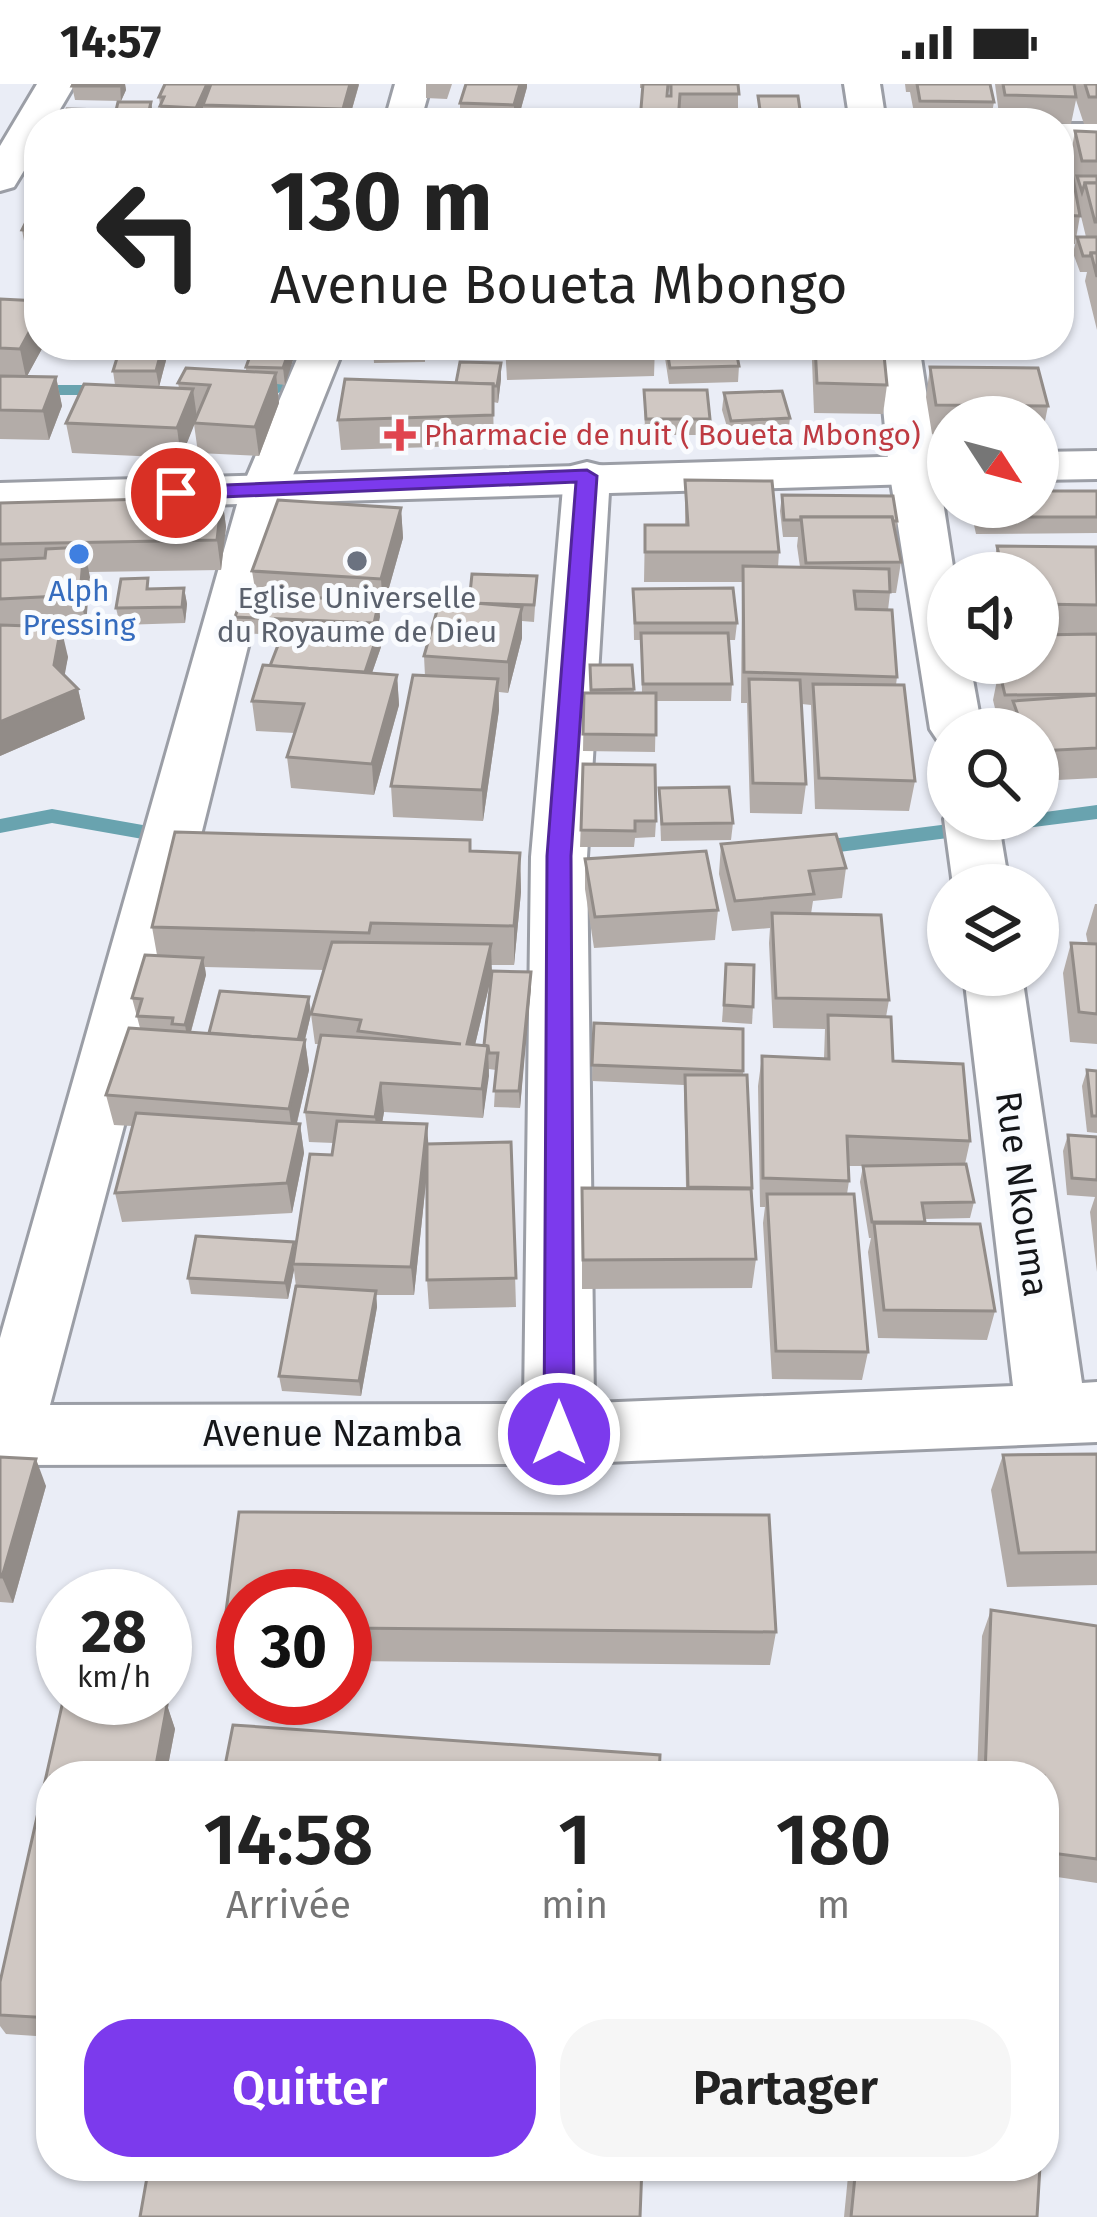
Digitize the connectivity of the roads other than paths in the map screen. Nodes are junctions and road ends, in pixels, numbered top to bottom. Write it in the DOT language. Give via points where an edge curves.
graph roads {
  1 [pos="318,360"];
  2 [pos="902,360"];
  3 [pos="927,457"];
  4 [pos="1097,465"];
  5 [pos="1059,466"];
  6 [pos="927,469"];
  7 [pos="587,476"];
  8 [pos="264,490"];
  9 [pos="0,497"];
  10 [pos="936,528"];
  11 [pos="954,708"];
  12 [pos="997,996"];
  13 [pos="1074,1412"];
  14 [pos="559,1434"];
  15 [pos="3,1435"];
  1 -- 8 [label="street"];
  2 -- 3 [label="street"];
  4 -- 5 [label="street"];
  6 -- 7 [label="street"];
  7 -- 8 [label="street"];
  7 -- 14 [label="street" via="559,856"];
  8 -- 9 [label="street"];
  8 -- 15 [label="street"];
  10 -- 11 [label="street"];
  12 -- 13 [label="street, Rue Nkouma"];
  13 -- 14 [label="street, Avenue Nzamba"];
  14 -- 15 [label="street, Avenue Nzamba"];
}
